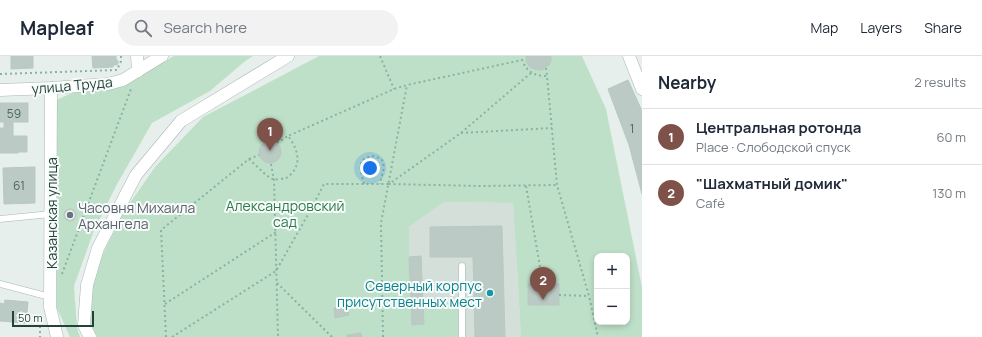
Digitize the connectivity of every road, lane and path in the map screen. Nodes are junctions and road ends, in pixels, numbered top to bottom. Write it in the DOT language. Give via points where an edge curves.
graph roads {
  1 [pos="121,56"];
  2 [pos="137,56"];
  3 [pos="162,56"];
  4 [pos="288,56"];
  5 [pos="380,56"];
  6 [pos="629,56"];
  7 [pos="526,59"];
  8 [pos="522,60"];
  9 [pos="546,68"];
  10 [pos="138,71"];
  11 [pos="531,73"];
  12 [pos="0,74"];
  13 [pos="547,76"];
  14 [pos="407,85"];
  15 [pos="51,88"];
  16 [pos="394,89"];
  17 [pos="642,89"];
  18 [pos="0,90"];
  19 [pos="552,128"];
  20 [pos="462,133"];
  21 [pos="288,136"];
  22 [pos="277,143"];
  23 [pos="259,155"];
  24 [pos="249,159"];
  25 [pos="271,164"];
  26 [pos="274,180"];
  27 [pos="364,184"];
  28 [pos="380,184"];
  29 [pos="389,184"];
  30 [pos="557,185"];
  31 [pos="526,186"];
  32 [pos="51,214"];
  33 [pos="0,219"];
  34 [pos="276,232"];
  35 [pos="462,266"];
  36 [pos="276,271"];
  37 [pos="61,278"];
  38 [pos="277,282"];
  39 [pos="0,284"];
  40 [pos="543,284"];
  41 [pos="559,294"];
  42 [pos="589,296"];
  43 [pos="50,297"];
  44 [pos="165,304"];
  45 [pos="40,316"];
  46 [pos="40,337"];
  47 [pos="57,337"];
  48 [pos="90,337"];
  49 [pos="166,337"];
  50 [pos="172,337"];
  51 [pos="278,337"];
  52 [pos="332,337"];
  53 [pos="382,337"];
  54 [pos="462,337"];
  55 [pos="598,337"];
  1 -- 12 [label="path" via="116,70"];
  2 -- 10 [label="street"];
  3 -- 10 [label="street, улица Труда"];
  4 -- 48 [label="street" via="181,121 136,174 98,248 87,285 84,325"];
  5 -- 16 [label="path"];
  6 -- 17 [label="street"];
  7 -- 8 [label="path"];
  8 -- 11 [label="path"];
  8 -- 14 [label="path"];
  9 -- 13 [label="path"];
  10 -- 15 [label="street, улица Труда" via="123,80 108,84"];
  10 -- 37 [label="path"];
  11 -- 13 [label="path"];
  11 -- 20 [label="path"];
  13 -- 19 [label="path"];
  14 -- 16 [label="path"];
  14 -- 29 [label="path"];
  15 -- 18 [label="street, улица Труда"];
  15 -- 32 [label="street, Казанская улица"];
  16 -- 21 [label="path"];
  19 -- 20 [label="path"];
  19 -- 30 [label="path"];
  20 -- 29 [label="path"];
  21 -- 22 [label="path"];
  21 -- 26 [label="path" via="298,156 297,165 287,178"];
  23 -- 24 [label="path"];
  24 -- 26 [label="path"];
  24 -- 44 [label="path" via="161,230"];
  25 -- 26 [label="path"];
  26 -- 34 [label="path"];
  27 -- 28 [label="path"];
  27 -- 28 [label="path" via="361,167 367,156 375,156 382,160 384,167"];
  27 -- 36 [label="path" via="324,184"];
  28 -- 29 [label="path"];
  29 -- 31 [label="path"];
  29 -- 53 [label="path" via="381,223"];
  30 -- 31 [label="path"];
  30 -- 42 [label="path"];
  31 -- 40 [label="path"];
  32 -- 33 [label="lane"];
  32 -- 43 [label="street, Казанская улица"];
  34 -- 36 [label="path"];
  34 -- 44 [label="path"];
  35 -- 54 [label="lane"];
  36 -- 38 [label="path"];
  36 -- 50 [label="path"];
  38 -- 51 [label="path"];
  38 -- 52 [label="path"];
  39 -- 43 [label="lane"];
  41 -- 42 [label="path"];
  42 -- 55 [label="path"];
  43 -- 47 [label="street, Казанская улица"];
  44 -- 49 [label="path"];
  45 -- 46 [label="path"];
}
